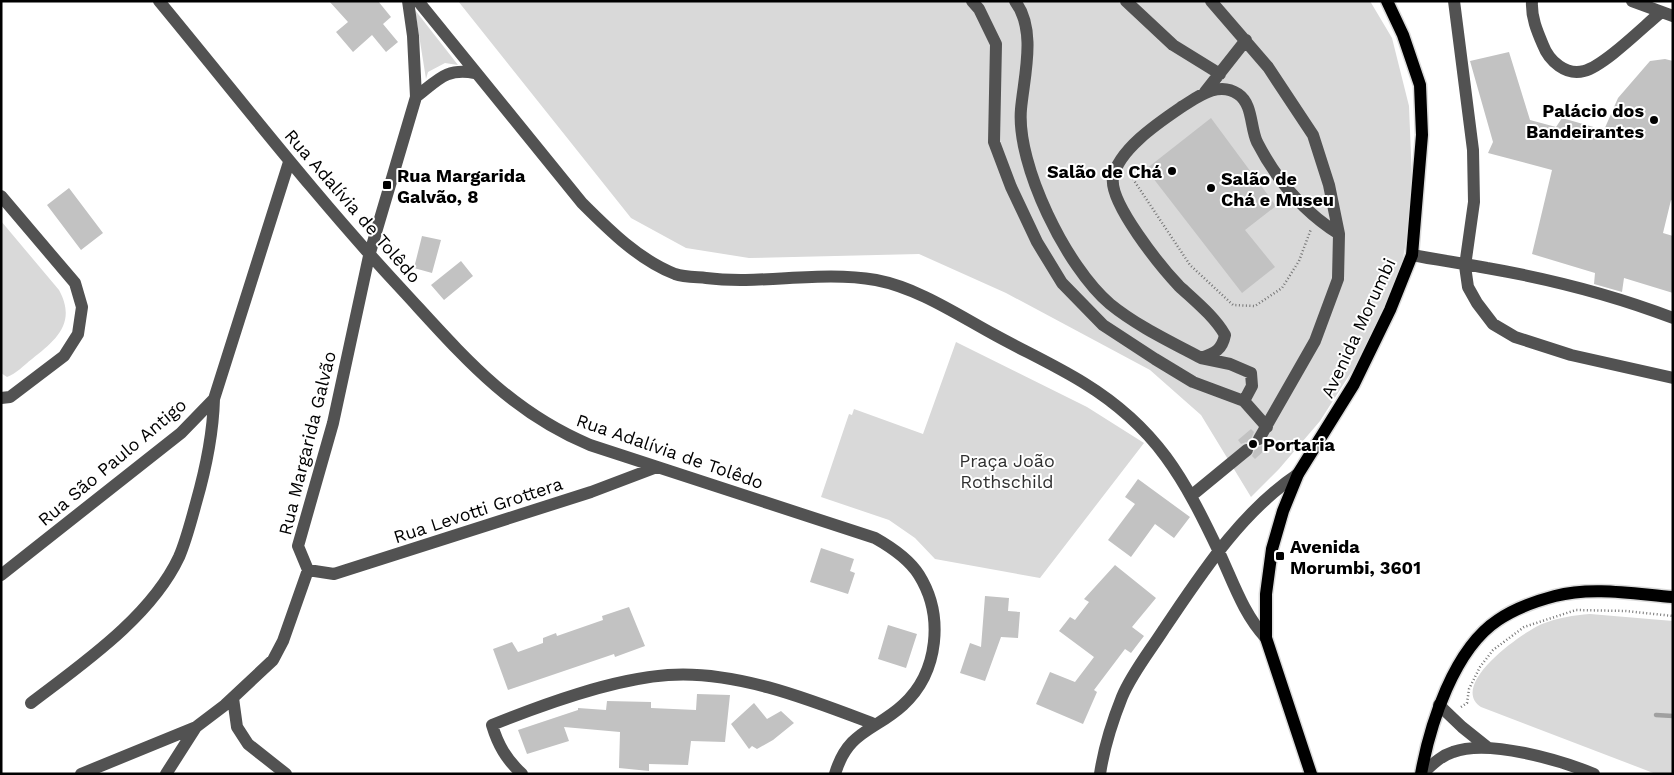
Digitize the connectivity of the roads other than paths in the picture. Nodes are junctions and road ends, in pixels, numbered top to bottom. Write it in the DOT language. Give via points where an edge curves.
graph roads {
  1 [pos="159,1"];
  2 [pos="408,1"];
  3 [pos="418,1"];
  4 [pos="972,1"];
  5 [pos="1126,1"];
  6 [pos="1211,1"];
  7 [pos="1386,1"];
  8 [pos="1454,1"];
  9 [pos="1632,1"];
  10 [pos="1018,2"];
  11 [pos="1529,4"];
  12 [pos="1660,12"];
  13 [pos="1673,16"];
  14 [pos="1246,40"];
  15 [pos="475,73"];
  16 [pos="1220,74"];
  17 [pos="1204,92"];
  18 [pos="416,97"];
  19 [pos="289,162"];
  20 [pos="1,196"];
  21 [pos="1339,234"];
  22 [pos="1412,255"];
  23 [pos="369,256"];
  24 [pos="1465,266"];
  25 [pos="1673,318"];
  26 [pos="1201,358"];
  27 [pos="1673,378"];
  28 [pos="1,398"];
  29 [pos="214,399"];
  30 [pos="1244,401"];
  31 [pos="1267,427"];
  32 [pos="1259,438"];
  33 [pos="1247,450"];
  34 [pos="657,467"];
  35 [pos="1298,474"];
  36 [pos="1191,496"];
  37 [pos="1219,552"];
  38 [pos="308,570"];
  39 [pos="1,575"];
  40 [pos="1673,597"];
  41 [pos="1266,638"];
  42 [pos="233,698"];
  43 [pos="30,703"];
  44 [pos="1439,705"];
  45 [pos="874,724"];
  46 [pos="196,727"];
  47 [pos="1487,747"];
  48 [pos="81,774"];
  49 [pos="166,774"];
  50 [pos="286,774"];
  51 [pos="522,774"];
  52 [pos="835,774"];
  53 [pos="1100,774"];
  54 [pos="1311,774"];
  55 [pos="1422,774"];
  56 [pos="1594,774"];
  1 -- 19 [label="street, Rua Adalívia de Tolêdo"];
  2 -- 18 [label="street, Rua Margarida Galvão"];
  3 -- 15 [label="street"];
  4 -- 30 [label="street" via="996,44 994,142 1011,187 1062,282 1103,325 1193,382"];
  5 -- 16 [label="street" via="1173,45"];
  6 -- 14 [label="street"];
  7 -- 22 [label="main road, Avenida Morumbi" via="1403,35 1420,85 1422,135"];
  8 -- 24 [label="street" via="1473,150 1474,202"];
  9 -- 12 [label="street"];
  10 -- 26 [label="street" via="1026,31 1027,62 1021,111 1023,144 1041,198 1065,248 1089,283 1111,304"];
  11 -- 12 [label="street" via="1547,56 1554,63 1576,72 1594,67"];
  12 -- 13 [label="street"];
  14 -- 16 [label="street"];
  14 -- 21 [label="street" via="1313,135 1329,185"];
  15 -- 18 [label="street" via="461,70 448,73"];
  15 -- 36 [label="street" via="582,203 612,233 650,260 676,274 723,280 847,277 877,280 904,288 1083,382 1124,411 1168,457"];
  16 -- 17 [label="street"];
  17 -- 21 [label="street" via="1223,88 1242,96 1256,139 1279,177 1315,218"];
  17 -- 26 [label="street" via="1156,124 1120,160 1113,177 1118,200 1140,238 1168,275 1219,324 1225,335 1223,346"];
  18 -- 23 [label="street, Rua Margarida Galvão"];
  19 -- 23 [label="street, Rua Adalívia de Tolêdo"];
  19 -- 29 [label="street, Rua São Paulo Antigo"];
  20 -- 28 [label="street" via="75,283 82,307 78,334 64,356 10,397"];
  21 -- 31 [label="street" via="1338,279 1332,297 1315,341"];
  22 -- 24 [label="street"];
  22 -- 35 [label="main road, Avenida Morumbi" via="1354,384"];
  23 -- 34 [label="street, Rua Adalívia de Tolêdo" via="493,386 563,434"];
  23 -- 38 [label="street, Rua Margarida Galvão" via="332,423 298,546"];
  24 -- 25 [label="street" via="1486,267 1587,290"];
  24 -- 27 [label="street" via="1468,287 1484,315 1504,332 1571,354"];
  26 -- 30 [label="street" via="1235,365 1251,373 1252,386"];
  29 -- 39 [label="street, Rua São Paulo Antigo" via="181,433"];
  29 -- 43 [label="street" via="213,433 202,484 179,557 169,574 126,626"];
  30 -- 31 [label="street"];
  31 -- 32 [label="street"];
  33 -- 36 [label="street"];
  34 -- 38 [label="street, Rua Levotti Grottera" via="591,492 334,574"];
  34 -- 45 [label="street, Rua Adalívia de Tolêdo" via="876,538 894,549 918,574 932,603 934,646 926,673 904,704"];
  35 -- 37 [label="street" via="1274,490"];
  35 -- 41 [label="main road, Avenida Morumbi" via="1282,511 1272,549 1266,594"];
  36 -- 37 [label="street"];
  37 -- 41 [label="street" via="1245,607"];
  37 -- 53 [label="street" via="1146,656 1123,695 1109,733"];
  38 -- 42 [label="street" via="273,660"];
  40 -- 44 [label="main road" via="1591,591 1556,596 1524,606 1498,620 1477,641"];
  41 -- 54 [label="main road, Avenida Morumbi"];
  42 -- 46 [label="street"];
  42 -- 50 [label="street" via="237,727 248,744"];
  44 -- 47 [label="street"];
  44 -- 55 [label="main road"];
  45 -- 51 [label="street" via="816,702 748,683 696,675 630,680 492,725 498,745"];
  45 -- 52 [label="street, Rua Adalívia de Tolêdo" via="850,744"];
  46 -- 48 [label="street"];
  46 -- 49 [label="street"];
  47 -- 55 [label="street" via="1453,751"];
  47 -- 56 [label="street" via="1563,761"];
}
